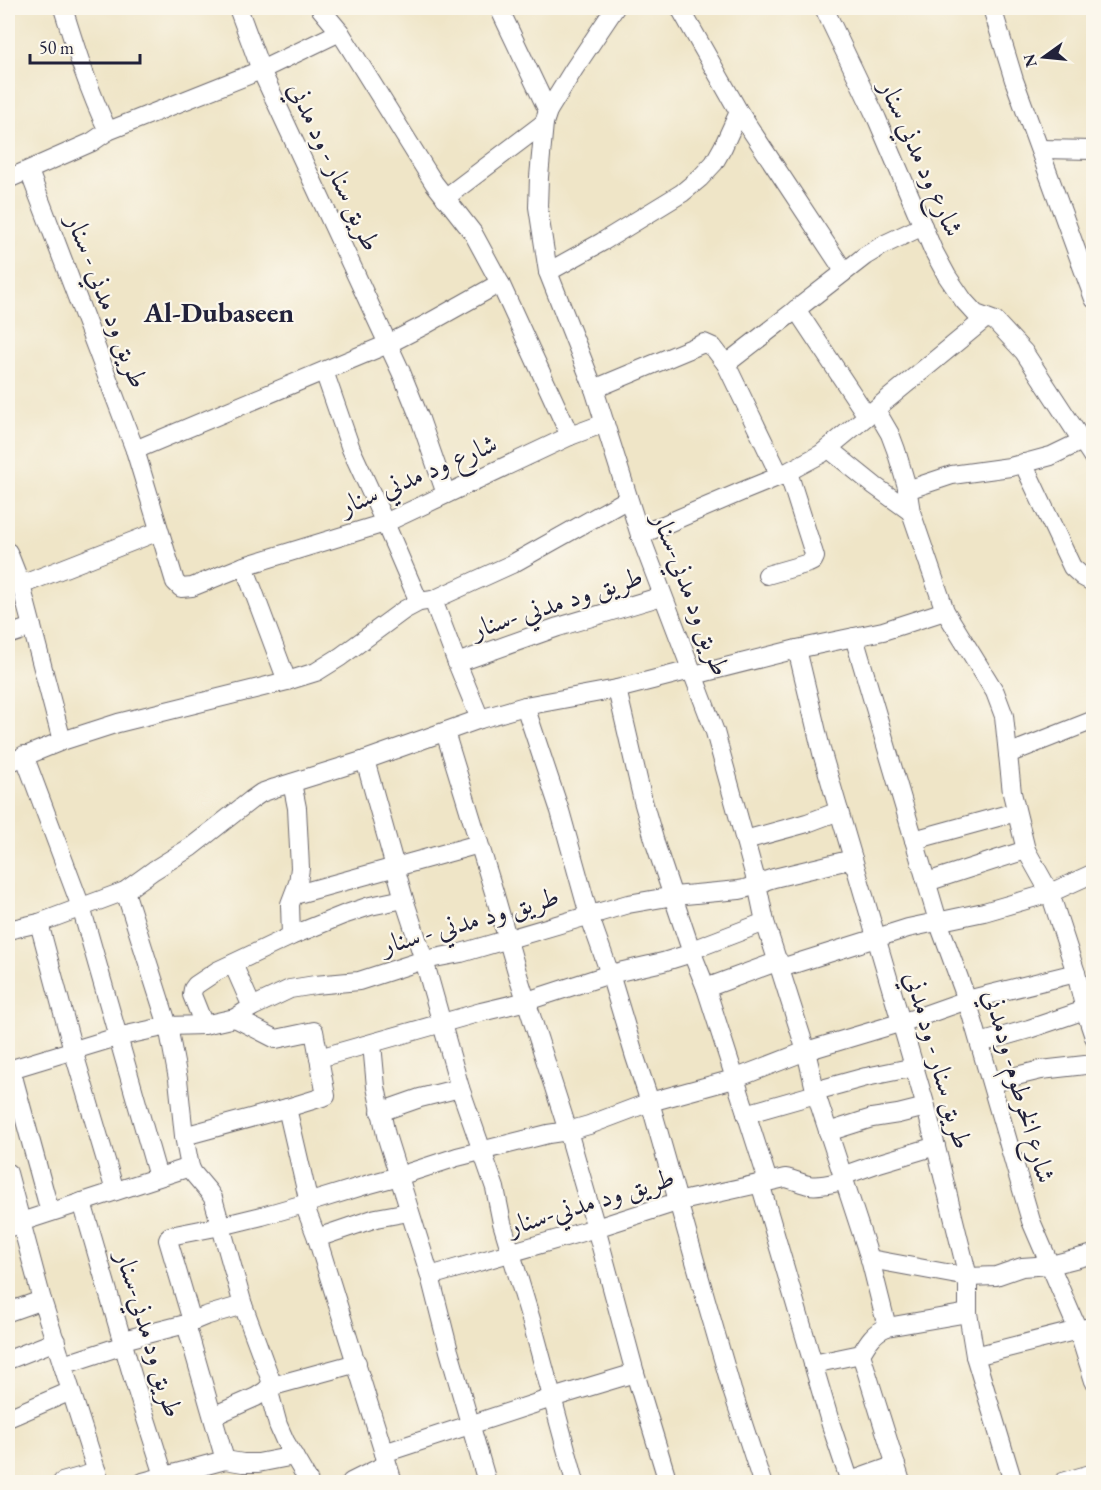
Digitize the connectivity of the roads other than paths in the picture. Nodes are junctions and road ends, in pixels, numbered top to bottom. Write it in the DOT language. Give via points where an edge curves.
graph roads {
  1 [pos="63,8"];
  2 [pos="238,8"];
  3 [pos="320,8"];
  4 [pos="499,8"];
  5 [pos="615,8"];
  6 [pos="680,8"];
  7 [pos="824,8"];
  8 [pos="992,8"];
  9 [pos="340,32"];
  10 [pos="261,70"];
  11 [pos="739,112"];
  12 [pos="546,117"];
  13 [pos="108,131"];
  14 [pos="1040,149"];
  15 [pos="1094,150"];
  16 [pos="29,171"];
  17 [pos="8,179"];
  18 [pos="445,198"];
  19 [pos="922,226"];
  20 [pos="844,271"];
  21 [pos="548,272"];
  22 [pos="500,283"];
  23 [pos="1094,299"];
  24 [pos="796,309"];
  25 [pos="986,318"];
  26 [pos="388,344"];
  27 [pos="726,364"];
  28 [pos="324,371"];
  29 [pos="594,389"];
  30 [pos="872,413"];
  31 [pos="605,423"];
  32 [pos="570,436"];
  33 [pos="1082,441"];
  34 [pos="829,449"];
  35 [pos="135,450"];
  36 [pos="1094,459"];
  37 [pos="1023,463"];
  38 [pos="784,474"];
  39 [pos="908,490"];
  40 [pos="446,494"];
  41 [pos="628,499"];
  42 [pos="911,512"];
  43 [pos="386,523"];
  44 [pos="159,531"];
  45 [pos="640,535"];
  46 [pos="8,552"];
  47 [pos="244,566"];
  48 [pos="766,575"];
  49 [pos="1090,577"];
  50 [pos="21,585"];
  51 [pos="181,588"];
  52 [pos="662,596"];
  53 [pos="426,601"];
  54 [pos="945,611"];
  55 [pos="32,627"];
  56 [pos="8,635"];
  57 [pos="854,637"];
  58 [pos="797,649"];
  59 [pos="457,663"];
  60 [pos="693,672"];
  61 [pos="287,681"];
  62 [pos="617,689"];
  63 [pos="525,706"];
  64 [pos="480,719"];
  65 [pos="1094,720"];
  66 [pos="445,732"];
  67 [pos="62,741"];
  68 [pos="1008,754"];
  69 [pos="12,759"];
  70 [pos="365,760"];
  71 [pos="292,783"];
  72 [pos="839,811"];
  73 [pos="1016,812"];
  74 [pos="745,840"];
  75 [pos="914,840"];
  76 [pos="479,844"];
  77 [pos="1026,850"];
  78 [pos="852,859"];
  79 [pos="395,868"];
  80 [pos="1094,873"];
  81 [pos="927,882"];
  82 [pos="757,884"];
  83 [pos="125,891"];
  84 [pos="1050,893"];
  85 [pos="294,895"];
  86 [pos="674,896"];
  87 [pos="404,899"];
  88 [pos="81,907"];
  89 [pos="589,915"];
  90 [pos="938,921"];
  91 [pos="765,922"];
  92 [pos="39,923"];
  93 [pos="8,930"];
  94 [pos="291,936"];
  95 [pos="876,937"];
  96 [pos="508,940"];
  97 [pos="692,953"];
  98 [pos="424,960"];
  99 [pos="233,964"];
  100 [pos="780,965"];
  101 [pos="1076,973"];
  102 [pos="610,974"];
  103 [pos="706,988"];
  104 [pos="967,1000"];
  105 [pos="526,1001"];
  106 [pos="252,1007"];
  107 [pos="1085,1010"];
  108 [pos="235,1018"];
  109 [pos="902,1022"];
  110 [pos="442,1024"];
  111 [pos="204,1025"];
  112 [pos="168,1026"];
  113 [pos="117,1037"];
  114 [pos="1094,1037"];
  115 [pos="980,1043"];
  116 [pos="372,1044"];
  117 [pos="73,1050"];
  118 [pos="806,1051"];
  119 [pos="319,1058"];
  120 [pos="1094,1064"];
  121 [pos="915,1068"];
  122 [pos="9,1069"];
  123 [pos="734,1078"];
  124 [pos="992,1084"];
  125 [pos="459,1088"];
  126 [pos="815,1092"];
  127 [pos="650,1102"];
  128 [pos="926,1107"];
  129 [pos="287,1108"];
  130 [pos="380,1112"];
  131 [pos="746,1114"];
  132 [pos="568,1131"];
  133 [pos="828,1132"];
  134 [pos="184,1136"];
  135 [pos="936,1146"];
  136 [pos="482,1150"];
  137 [pos="190,1167"];
  138 [pos="8,1173"];
  139 [pos="399,1176"];
  140 [pos="158,1178"];
  141 [pos="843,1179"];
  142 [pos="764,1182"];
  143 [pos="115,1191"];
  144 [pos="82,1202"];
  145 [pos="678,1202"];
  146 [pos="306,1204"];
  147 [pos="50,1212"];
  148 [pos="409,1212"];
  149 [pos="14,1225"];
  150 [pos="221,1226"];
  151 [pos="596,1228"];
  152 [pos="317,1238"];
  153 [pos="511,1253"];
  154 [pos="1094,1254"];
  155 [pos="870,1259"];
  156 [pos="1051,1265"];
  157 [pos="430,1276"];
  158 [pos="968,1276"];
  159 [pos="42,1300"];
  160 [pos="243,1305"];
  161 [pos="8,1312"];
  162 [pos="969,1313"];
  163 [pos="189,1323"];
  164 [pos="887,1327"];
  165 [pos="1086,1328"];
  166 [pos="56,1341"];
  167 [pos="123,1342"];
  168 [pos="861,1354"];
  169 [pos="975,1356"];
  170 [pos="8,1360"];
  171 [pos="357,1363"];
  172 [pos="813,1364"];
  173 [pos="63,1365"];
  174 [pos="635,1373"];
  175 [pos="1094,1381"];
  176 [pos="271,1387"];
  177 [pos="71,1391"];
  178 [pos="552,1398"];
  179 [pos="213,1416"];
  180 [pos="8,1418"];
  181 [pos="471,1426"];
  182 [pos="294,1456"];
  183 [pos="386,1459"];
  184 [pos="225,1460"];
  185 [pos="1094,1473"];
  186 [pos="899,1474"];
  187 [pos="99,1477"];
  188 [pos="165,1479"];
  189 [pos="62,1482"];
  190 [pos="143,1482"];
  191 [pos="309,1482"];
  192 [pos="351,1482"];
  193 [pos="393,1482"];
  194 [pos="487,1482"];
  195 [pos="575,1482"];
  196 [pos="668,1482"];
  197 [pos="762,1482"];
  198 [pos="849,1482"];
  199 [pos="1013,1482"];
  200 [pos="1064,1482"];
  1 -- 13 [label="street" via="83,72"];
  2 -- 10 [label="street, طريق سنار - ود مدني"];
  3 -- 9 [label="street"];
  4 -- 12 [label="street"];
  5 -- 12 [label="street"];
  6 -- 11 [label="street"];
  7 -- 19 [label="street, شارع ود مدني سنار"];
  8 -- 14 [label="street"];
  9 -- 10 [label="street"];
  9 -- 18 [label="street"];
  10 -- 13 [label="street"];
  10 -- 26 [label="street, طريق سنار - ود مدني"];
  11 -- 20 [label="street"];
  11 -- 21 [label="street" via="714,163 700,178 682,193"];
  12 -- 18 [label="street"];
  12 -- 21 [label="street, طريق ود مدني-سنار" via="538,207"];
  13 -- 16 [label="street"];
  14 -- 15 [label="street"];
  14 -- 23 [label="street"];
  16 -- 17 [label="street"];
  16 -- 35 [label="street, طريق ود مدني - سنار"];
  18 -- 22 [label="street" via="472,233"];
  19 -- 20 [label="street"];
  19 -- 25 [label="street, شارع ود مدني سنار" via="958,293 976,314"];
  20 -- 24 [label="street"];
  21 -- 29 [label="street, طريق ود مدني-سنار"];
  22 -- 26 [label="street"];
  22 -- 32 [label="street"];
  24 -- 27 [label="street"];
  24 -- 30 [label="street"];
  25 -- 30 [label="street"];
  25 -- 33 [label="street, شارع ود مدني سنار" via="995,321 1024,352"];
  26 -- 28 [label="street"];
  26 -- 40 [label="street, طريق سنار - ود مدني"];
  27 -- 29 [label="street" via="713,347 704,344"];
  27 -- 38 [label="street"];
  28 -- 35 [label="street"];
  28 -- 43 [label="street" via="351,449"];
  29 -- 31 [label="street, طريق ود مدني-سنار"];
  30 -- 34 [label="street"];
  30 -- 39 [label="street" via="890,434"];
  31 -- 32 [label="street, شارع ود مدني سنار"];
  31 -- 41 [label="street, طريق ود مدني-سنار"];
  32 -- 40 [label="street, شارع ود مدني سنار"];
  33 -- 36 [label="street, شارع ود مدني سنار"];
  33 -- 37 [label="street" via="1051,456"];
  34 -- 38 [label="street"];
  34 -- 42 [label="street"];
  35 -- 44 [label="street, طريق ود مدني - سنار"];
  37 -- 39 [label="street" via="952,475"];
  37 -- 49 [label="street" via="1072,567"];
  38 -- 45 [label="street"];
  38 -- 48 [label="street" via="815,557 809,563"];
  39 -- 42 [label="street"];
  40 -- 43 [label="street, شارع ود مدني سنار"];
  41 -- 45 [label="street, طريق ود مدني-سنار"];
  41 -- 53 [label="street" via="512,564"];
  42 -- 54 [label="street"];
  43 -- 47 [label="street, شارع ود مدني سنار"];
  43 -- 53 [label="street"];
  44 -- 50 [label="street"];
  44 -- 51 [label="street, طريق ود مدني - سنار" via="175,582"];
  45 -- 52 [label="street, طريق ود مدني-سنار"];
  46 -- 50 [label="street"];
  47 -- 51 [label="street, شارع ود مدني سنار"];
  47 -- 61 [label="street"];
  50 -- 55 [label="street"];
  52 -- 59 [label="street, طريق ود مدني -سنار"];
  52 -- 60 [label="street, طريق ود مدني-سنار"];
  53 -- 59 [label="street"];
  53 -- 61 [label="street" via="404,610 316,672"];
  54 -- 57 [label="street"];
  54 -- 68 [label="street" via="995,692 1004,716"];
  55 -- 56 [label="street"];
  55 -- 67 [label="street"];
  57 -- 58 [label="street"];
  57 -- 75 [label="street, شارع الخرطوم- ودمدني"];
  58 -- 60 [label="street"];
  58 -- 72 [label="street, طريق سنار - ود مدني"];
  59 -- 64 [label="street, طريق ود مدني -سنار"];
  60 -- 62 [label="street"];
  60 -- 74 [label="street, طريق ود مدني-سنار" via="715,732"];
  61 -- 67 [label="street"];
  62 -- 63 [label="street"];
  62 -- 86 [label="street" via="656,846"];
  63 -- 64 [label="street"];
  63 -- 89 [label="street"];
  64 -- 66 [label="street"];
  65 -- 68 [label="street"];
  66 -- 70 [label="street"];
  66 -- 76 [label="street"];
  67 -- 69 [label="street"];
  68 -- 73 [label="street"];
  69 -- 88 [label="street"];
  70 -- 71 [label="street"];
  70 -- 79 [label="street"];
  71 -- 83 [label="street" via="261,793"];
  71 -- 85 [label="street" via="300,868"];
  72 -- 74 [label="street"];
  72 -- 78 [label="street, طريق سنار - ود مدني"];
  73 -- 75 [label="street"];
  73 -- 77 [label="street"];
  74 -- 82 [label="street, طريق ود مدني-سنار"];
  75 -- 81 [label="street, شارع الخرطوم- ودمدني"];
  76 -- 79 [label="street"];
  76 -- 96 [label="street"];
  77 -- 81 [label="street"];
  77 -- 84 [label="street"];
  78 -- 82 [label="street"];
  78 -- 95 [label="street, طريق سنار - ود مدني"];
  79 -- 85 [label="street"];
  79 -- 87 [label="street"];
  80 -- 84 [label="street"];
  81 -- 90 [label="street, شارع الخرطوم- ودمدني"];
  82 -- 86 [label="street, طريق ود مدني - سنار" via="748,889"];
  82 -- 91 [label="street, طريق ود مدني-سنار"];
  83 -- 88 [label="street"];
  83 -- 112 [label="street"];
  84 -- 90 [label="street"];
  84 -- 101 [label="street"];
  85 -- 94 [label="street" via="290,904"];
  86 -- 89 [label="street, طريق ود مدني - سنار"];
  86 -- 97 [label="street"];
  87 -- 94 [label="street" via="370,906"];
  87 -- 98 [label="street"];
  88 -- 92 [label="street"];
  88 -- 113 [label="street"];
  89 -- 96 [label="street, طريق ود مدني - سنار"];
  89 -- 102 [label="street"];
  90 -- 95 [label="street"];
  90 -- 104 [label="street, شارع الخرطوم- ودمدني"];
  91 -- 97 [label="street"];
  91 -- 100 [label="street, طريق ود مدني-سنار"];
  92 -- 93 [label="street"];
  92 -- 117 [label="street"];
  94 -- 99 [label="street"];
  95 -- 100 [label="street"];
  95 -- 109 [label="street, طريق سنار - ود مدني"];
  96 -- 98 [label="street, طريق ود مدني - سنار"];
  96 -- 105 [label="street"];
  97 -- 102 [label="street"];
  97 -- 103 [label="street"];
  98 -- 106 [label="street, طريق ود مدني - سنار" via="359,981 290,989"];
  98 -- 110 [label="street"];
  99 -- 106 [label="street"];
  99 -- 111 [label="street" via="193,989"];
  100 -- 103 [label="street"];
  100 -- 118 [label="street, طريق ود مدني-سنار"];
  101 -- 104 [label="street"];
  101 -- 107 [label="street"];
  102 -- 105 [label="street"];
  102 -- 127 [label="street"];
  103 -- 123 [label="street"];
  104 -- 109 [label="street"];
  104 -- 115 [label="street, شارع الخرطوم- ودمدني"];
  105 -- 110 [label="street"];
  105 -- 132 [label="street"];
  106 -- 108 [label="street, طريق ود مدني - سنار"];
  107 -- 114 [label="street"];
  107 -- 115 [label="street"];
  108 -- 111 [label="street, طريق ود مدني - سنار"];
  108 -- 119 [label="street" via="276,1039 314,1031"];
  109 -- 118 [label="street"];
  109 -- 121 [label="street, طريق سنار - ود مدني"];
  110 -- 116 [label="street"];
  110 -- 125 [label="street"];
  111 -- 112 [label="street"];
  112 -- 113 [label="street"];
  112 -- 134 [label="street"];
  113 -- 117 [label="street"];
  113 -- 140 [label="street"];
  115 -- 124 [label="street, شارع الخرطوم- ودمدني"];
  116 -- 119 [label="street"];
  116 -- 130 [label="street"];
  117 -- 122 [label="street"];
  117 -- 143 [label="street"];
  118 -- 123 [label="street"];
  118 -- 126 [label="street, طريق ود مدني-سنار"];
  119 -- 129 [label="street" via="326,1095"];
  120 -- 124 [label="street" via="1041,1070"];
  121 -- 126 [label="street"];
  121 -- 128 [label="street, طريق سنار - ود مدني"];
  122 -- 147 [label="street"];
  123 -- 127 [label="street"];
  123 -- 131 [label="street"];
  124 -- 156 [label="street, شارع الخرطوم- ودمدني" via="1031,1221"];
  125 -- 130 [label="street"];
  125 -- 136 [label="street"];
  126 -- 131 [label="street"];
  126 -- 133 [label="street, طريق ود مدني-سنار"];
  127 -- 132 [label="street"];
  127 -- 145 [label="street"];
  128 -- 133 [label="street"];
  128 -- 135 [label="street, طريق سنار - ود مدني"];
  129 -- 134 [label="street"];
  129 -- 146 [label="street"];
  130 -- 139 [label="street"];
  131 -- 142 [label="street"];
  132 -- 136 [label="street"];
  132 -- 151 [label="street"];
  133 -- 141 [label="street, طريق ود مدني-سنار"];
  134 -- 137 [label="street"];
  135 -- 141 [label="street" via="876,1164"];
  135 -- 158 [label="street, طريق سنار - ود مدني"];
  136 -- 139 [label="street"];
  136 -- 153 [label="street"];
  137 -- 140 [label="street"];
  137 -- 150 [label="street" via="213,1198"];
  138 -- 149 [label="street"];
  139 -- 146 [label="street"];
  139 -- 148 [label="street"];
  140 -- 143 [label="street"];
  141 -- 142 [label="street, طريق ود مدني-سنار" via="814,1186 785,1178"];
  141 -- 155 [label="street, طريق ود مدني-سنار"];
  142 -- 145 [label="street, طريق ود مدني-سنار"];
  142 -- 172 [label="street"];
  143 -- 144 [label="street"];
  144 -- 147 [label="street"];
  144 -- 167 [label="street, طريق ود مدني-سنار"];
  145 -- 151 [label="street, طريق ود مدني-سنار"];
  145 -- 197 [label="street"];
  146 -- 150 [label="street"];
  146 -- 152 [label="street"];
  147 -- 149 [label="street"];
  148 -- 152 [label="street" via="376,1218"];
  148 -- 157 [label="street"];
  149 -- 159 [label="street"];
  150 -- 160 [label="street"];
  150 -- 163 [label="street" via="168,1240"];
  151 -- 153 [label="street, طريق ود مدني-سنار"];
  151 -- 174 [label="street"];
  152 -- 171 [label="street"];
  153 -- 157 [label="street, طريق ود مدني-سنار"];
  153 -- 178 [label="street"];
  154 -- 156 [label="street"];
  155 -- 158 [label="street"];
  155 -- 164 [label="street, طريق ود مدني-سنار"];
  156 -- 158 [label="street" via="1022,1267 996,1276"];
  156 -- 165 [label="street, شارع الخرطوم- ودمدني"];
  157 -- 181 [label="street"];
  158 -- 162 [label="street"];
  159 -- 161 [label="street"];
  159 -- 166 [label="street"];
  160 -- 163 [label="street"];
  160 -- 176 [label="street"];
  162 -- 164 [label="street"];
  162 -- 169 [label="street"];
  163 -- 167 [label="street"];
  163 -- 179 [label="street, طريق ود مدني-سنار"];
  164 -- 168 [label="street" via="871,1338"];
  165 -- 169 [label="street"];
  165 -- 175 [label="street"];
  166 -- 170 [label="street"];
  166 -- 173 [label="street"];
  167 -- 173 [label="street"];
  167 -- 188 [label="street, طريق ود مدني-سنار"];
  168 -- 172 [label="street"];
  168 -- 186 [label="street"];
  169 -- 199 [label="street"];
  171 -- 176 [label="street"];
  171 -- 183 [label="street"];
  172 -- 198 [label="street"];
  173 -- 177 [label="street"];
  174 -- 178 [label="street"];
  174 -- 196 [label="street"];
  176 -- 179 [label="street"];
  176 -- 182 [label="street" via="278,1425"];
  177 -- 180 [label="street"];
  177 -- 187 [label="street"];
  178 -- 181 [label="street"];
  178 -- 195 [label="street"];
  179 -- 184 [label="street, طريق ود مدني-سنار"];
  181 -- 183 [label="street"];
  181 -- 194 [label="street"];
  182 -- 184 [label="street" via="258,1463"];
  182 -- 191 [label="street"];
  183 -- 192 [label="street"];
  183 -- 193 [label="street"];
  184 -- 188 [label="street"];
  185 -- 200 [label="street"];
  186 -- 198 [label="street"];
  187 -- 189 [label="street"];
  188 -- 190 [label="street"];
}
